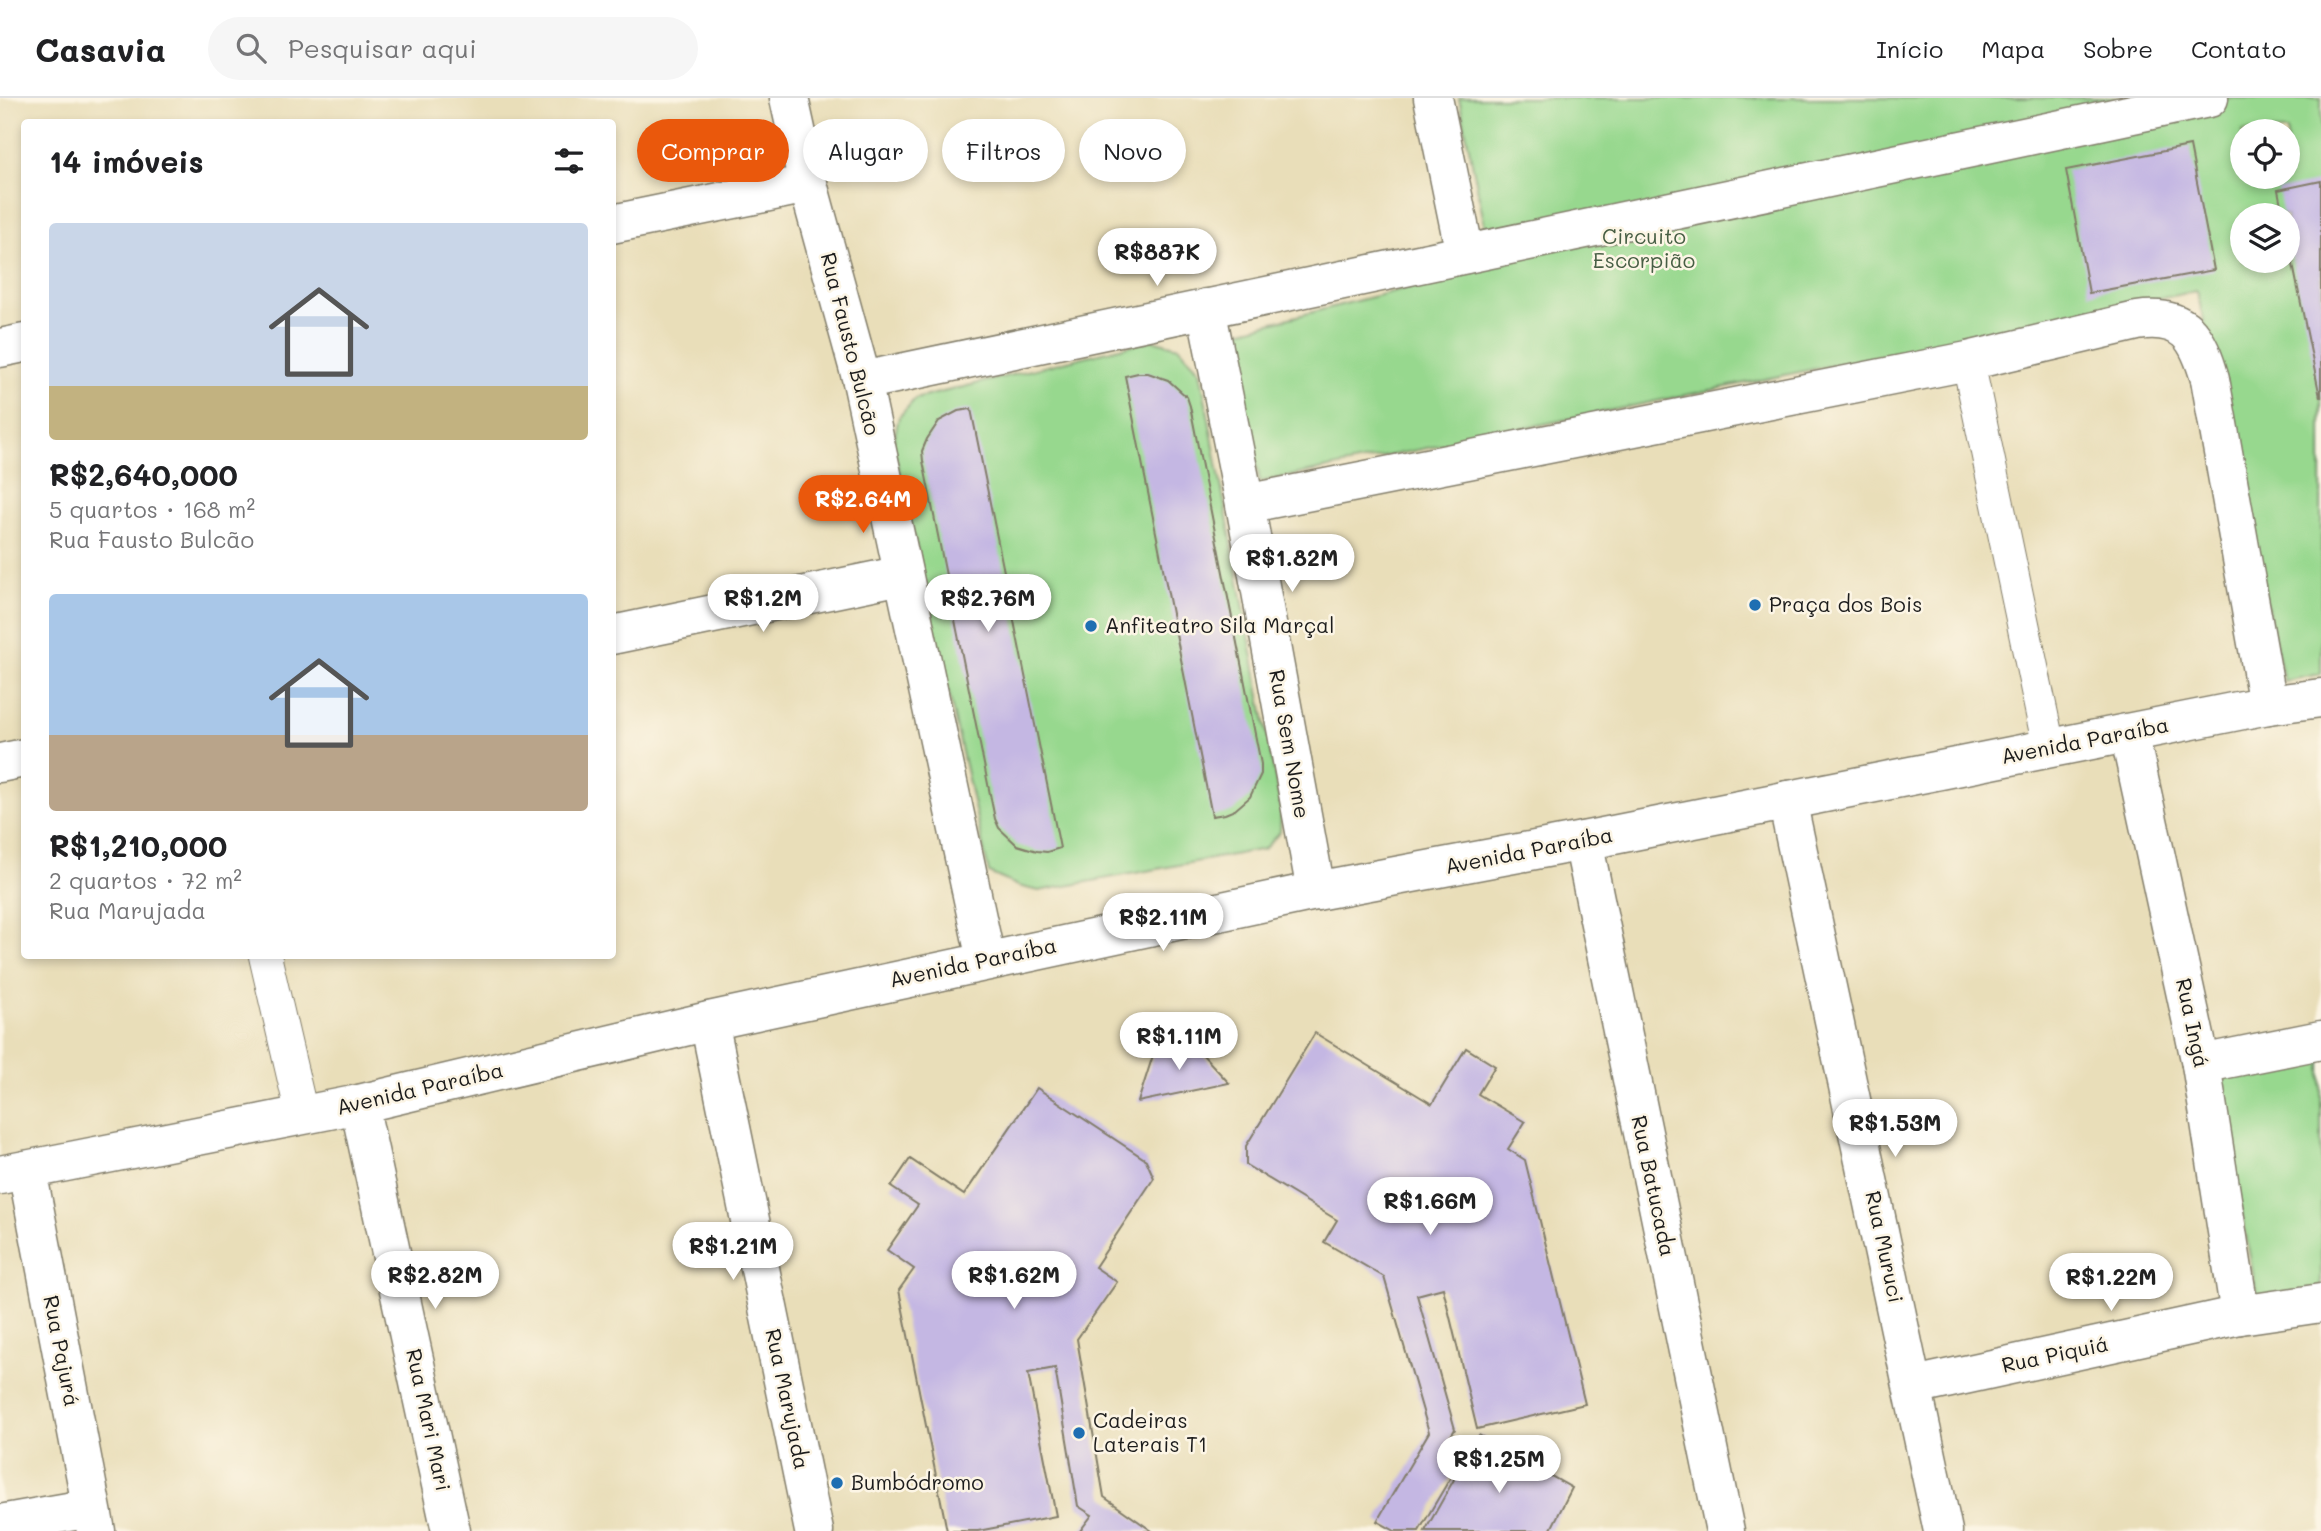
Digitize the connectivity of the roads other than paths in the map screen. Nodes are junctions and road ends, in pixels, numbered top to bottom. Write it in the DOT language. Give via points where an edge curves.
graph roads {
  1 [pos="789,98"];
  2 [pos="1433,98"];
  3 [pos="2209,98"];
  4 [pos="808,184"];
  5 [pos="616,223"];
  6 [pos="1465,254"];
  7 [pos="1206,308"];
  8 [pos="21,344"];
  9 [pos="0,348"];
  10 [pos="1968,361"];
  11 [pos="862,381"];
  12 [pos="1245,504"];
  13 [pos="902,575"];
  14 [pos="616,634"];
  15 [pos="2321,698"];
  16 [pos="2268,705"];
  17 [pos="2129,733"];
  18 [pos="2049,748"];
  19 [pos="21,759"];
  20 [pos="0,763"];
  21 [pos="1787,800"];
  22 [pos="1583,841"];
  23 [pos="1317,891"];
  24 [pos="266,959"];
  25 [pos="986,960"];
  26 [pos="709,1021"];
  27 [pos="2321,1040"];
  28 [pos="2202,1064"];
  29 [pos="359,1104"];
  30 [pos="302,1115"];
  31 [pos="13,1173"];
  32 [pos="2321,1303"];
  33 [pos="2240,1315"];
  34 [pos="1913,1386"];
  35 [pos="93,1519"];
  36 [pos="0,1524"];
  37 [pos="451,1531"];
  38 [pos="814,1531"];
  39 [pos="1725,1531"];
  40 [pos="1943,1531"];
  1 -- 4 [label="street, Rua Fausto Bulcão"];
  2 -- 6 [label="street"];
  3 -- 6 [label="street"];
  4 -- 5 [label="street"];
  4 -- 11 [label="street, Rua Fausto Bulcão"];
  6 -- 7 [label="street"];
  7 -- 11 [label="street"];
  7 -- 12 [label="street, Rua Sem Nome"];
  8 -- 9 [label="street"];
  10 -- 12 [label="street"];
  10 -- 16 [label="street" via="2155,318 2177,325 2196,341 2219,421"];
  10 -- 18 [label="street"];
  11 -- 13 [label="street, Rua Fausto Bulcão"];
  12 -- 23 [label="street, Rua Sem Nome"];
  13 -- 14 [label="street"];
  13 -- 25 [label="street, Rua Fausto Bulcão"];
  15 -- 16 [label="street, Avenida Paraíba"];
  16 -- 17 [label="street, Avenida Paraíba"];
  17 -- 18 [label="street, Avenida Paraíba"];
  17 -- 28 [label="street, Rua Ingá"];
  18 -- 21 [label="street, Avenida Paraíba"];
  19 -- 20 [label="street"];
  21 -- 22 [label="street, Avenida Paraíba"];
  21 -- 34 [label="street, Rua Muruci"];
  22 -- 23 [label="street, Avenida Paraíba"];
  22 -- 39 [label="street, Rua Batucada"];
  23 -- 25 [label="street, Avenida Paraíba"];
  24 -- 30 [label="street"];
  25 -- 26 [label="street, Avenida Paraíba"];
  26 -- 29 [label="street, Avenida Paraíba"];
  26 -- 38 [label="street, Rua Marujada"];
  27 -- 28 [label="street"];
  28 -- 33 [label="street, Rua Ingá"];
  29 -- 30 [label="street, Avenida Paraíba"];
  29 -- 37 [label="street, Rua Mari Mari"];
  30 -- 31 [label="street, Avenida Paraíba"];
  31 -- 35 [label="street, Rua Pajurá"];
  32 -- 33 [label="street, Rua Piquiá"];
  33 -- 34 [label="street, Rua Piquiá"];
  34 -- 40 [label="street, Rua Muruci"];
  35 -- 36 [label="street"];
}
